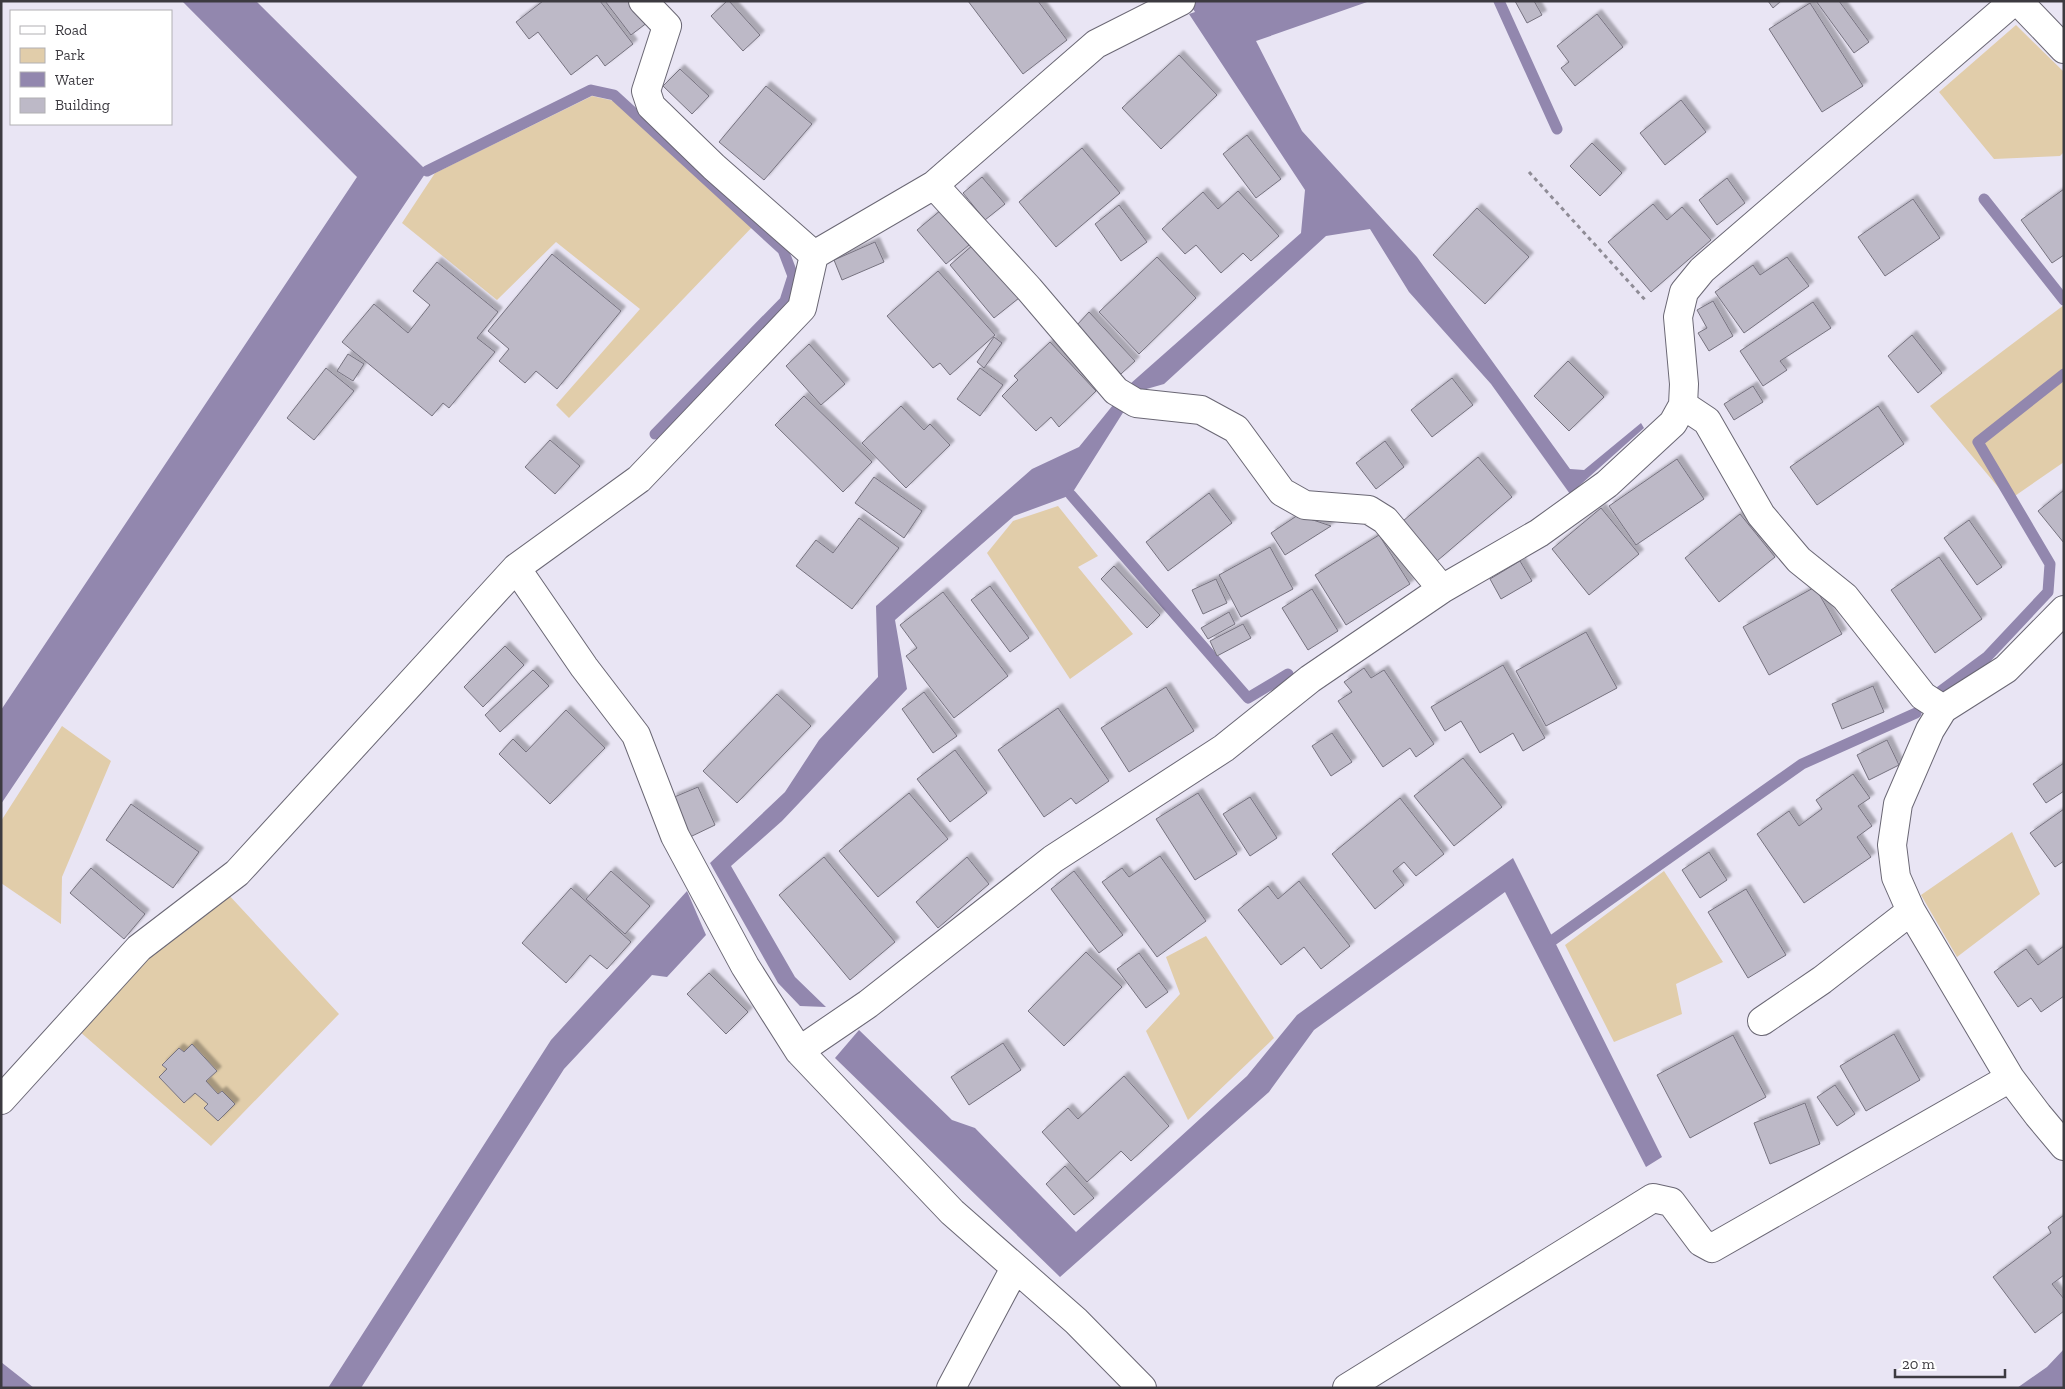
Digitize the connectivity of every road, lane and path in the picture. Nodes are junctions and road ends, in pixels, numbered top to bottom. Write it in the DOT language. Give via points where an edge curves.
graph roads {
  1 [pos="644,1"];
  2 [pos="2016,1"];
  3 [pos="1178,2"];
  4 [pos="2064,49"];
  5 [pos="1529,172"];
  6 [pos="934,185"];
  7 [pos="814,254"];
  8 [pos="1684,292"];
  9 [pos="1683,405"];
  10 [pos="516,568"];
  11 [pos="1442,589"];
  12 [pos="2064,610"];
  13 [pos="1943,709"];
  14 [pos="1911,911"];
  15 [pos="1762,1021"];
  16 [pos="799,1050"];
  17 [pos="2010,1078"];
  18 [pos="1,1100"];
  19 [pos="2064,1146"];
  20 [pos="1015,1268"];
  21 [pos="951,1388"];
  22 [pos="1142,1388"];
  23 [pos="1347,1388"];
  1 -- 7 [label="street" via="667,26 646,91 651,106 714,168"];
  2 -- 4 [label="street"];
  2 -- 8 [label="street" via="1702,270"];
  3 -- 6 [label="street" via="1096,44"];
  5 -- 8 [label="path" via="1646,302"];
  6 -- 7 [label="street"];
  6 -- 11 [label="street" via="1126,397 1201,410 1236,429 1282,492 1305,505 1370,510 1385,520"];
  7 -- 10 [label="street" via="802,308 639,479"];
  8 -- 9 [label="street" via="1678,317"];
  9 -- 11 [label="street" via="1673,423 1607,484 1539,534"];
  9 -- 13 [label="street" via="1707,421 1761,515 1799,560 1845,597 1923,696"];
  10 -- 16 [label="street" via="584,668 636,735 675,836 745,966"];
  10 -- 18 [label="street" via="236,872 139,948"];
  11 -- 16 [label="street" via="1310,679 1224,748 1053,859 868,1004"];
  12 -- 13 [label="street" via="2006,670"];
  13 -- 14 [label="street" via="1930,730 1898,804 1892,844 1896,877"];
  14 -- 15 [label="street" via="1822,980"];
  14 -- 17 [label="street"];
  16 -- 20 [label="street" via="952,1212"];
  17 -- 19 [label="street"];
  17 -- 23 [label="street" via="1712,1248 1701,1242 1671,1202 1653,1198"];
  20 -- 21 [label="street"];
  20 -- 22 [label="street" via="1076,1322"];
}
